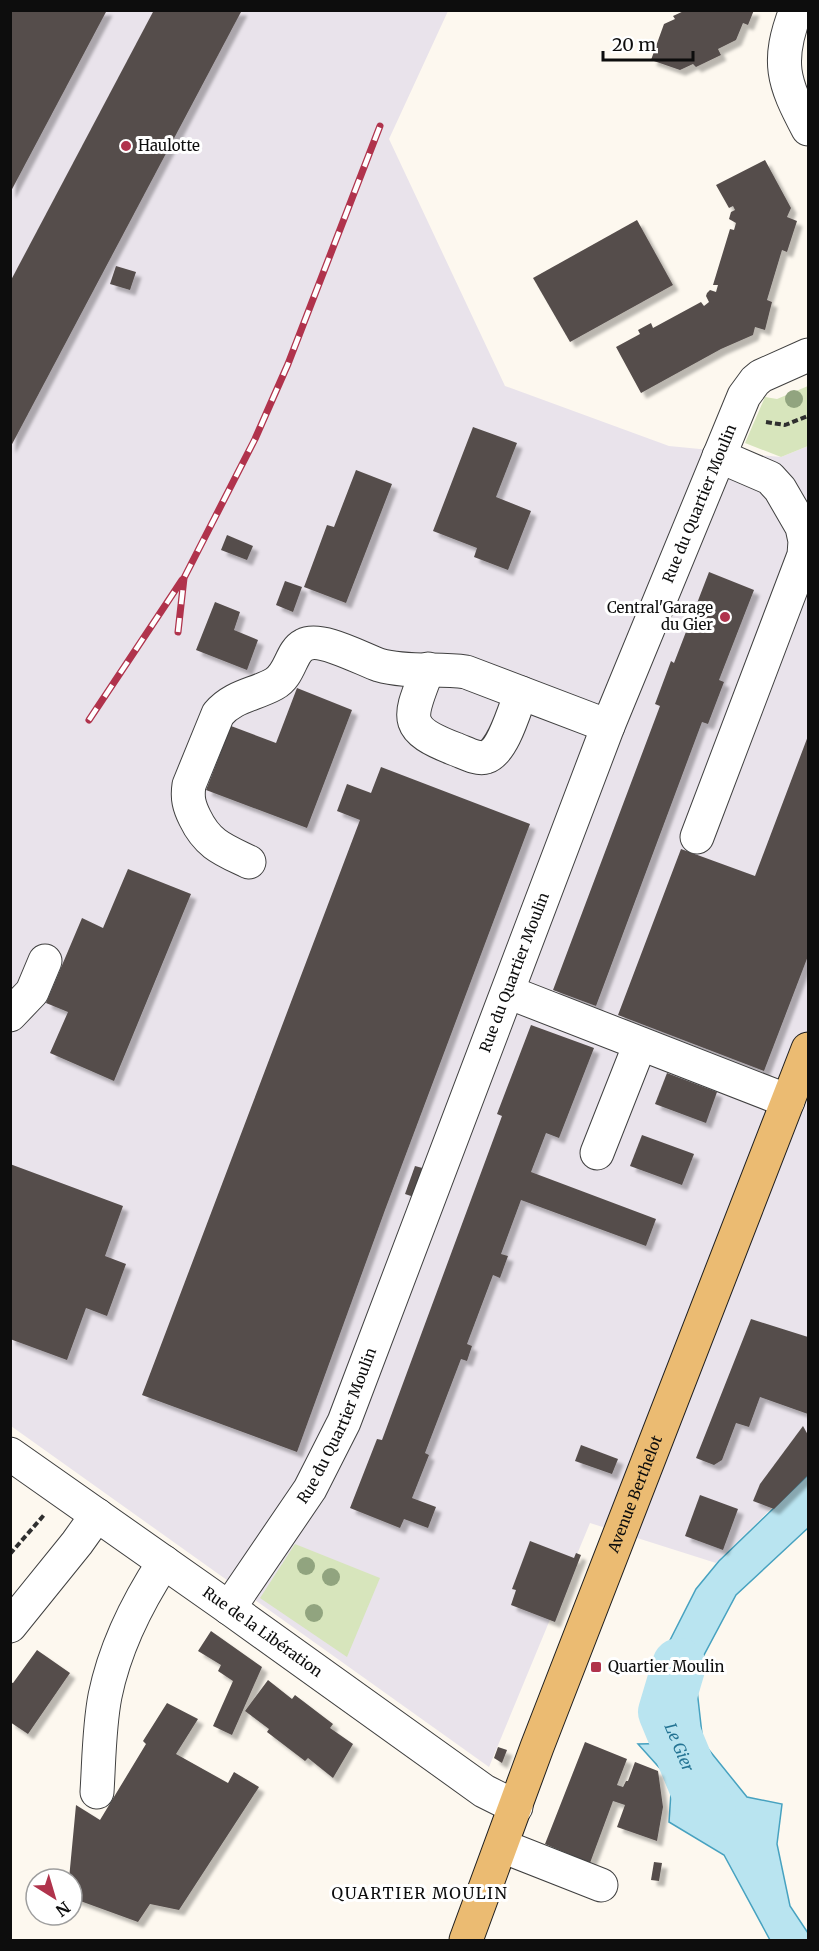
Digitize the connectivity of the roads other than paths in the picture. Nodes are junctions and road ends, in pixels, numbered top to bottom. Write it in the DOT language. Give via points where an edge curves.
graph roads {
  1 [pos="796,10"];
  2 [pos="808,129"];
  3 [pos="808,355"];
  4 [pos="719,456"];
  5 [pos="428,669"];
  6 [pos="521,693"];
  7 [pos="608,726"];
  8 [pos="697,837"];
  9 [pos="249,862"];
  10 [pos="45,961"];
  11 [pos="508,992"];
  12 [pos="10,1015"];
  13 [pos="640,1044"];
  14 [pos="808,1049"];
  15 [pos="788,1101"];
  16 [pos="597,1153"];
  17 [pos="10,1454"];
  18 [pos="97,1515"];
  19 [pos="164,1562"];
  20 [pos="229,1608"];
  21 [pos="10,1626"];
  22 [pos="97,1792"];
  23 [pos="516,1808"];
  24 [pos="502,1846"];
  25 [pos="601,1884"];
  26 [pos="465,1941"];
  1 -- 2 [label="street" via="783,53 785,77"];
  3 -- 4 [label="street, Rue du Quartier Moulin" via="755,381 744,396"];
  4 -- 7 [label="street, Rue du Quartier Moulin"];
  4 -- 8 [label="street" via="770,478 802,527 805,541 804,555"];
  5 -- 6 [label="street" via="466,672"];
  5 -- 6 [label="street" via="415,702 416,726 431,740 475,756 486,757 494,751"];
  5 -- 9 [label="street" via="399,669 322,644 305,644 275,684 226,705 218,714 189,786 189,807 208,839"];
  6 -- 7 [label="street"];
  7 -- 11 [label="street, Rue du Quartier Moulin"];
  10 -- 12 [label="street" via="32,992"];
  11 -- 13 [label="street"];
  11 -- 20 [label="street, Rue du Quartier Moulin" via="344,1422 310,1489"];
  13 -- 15 [label="street"];
  13 -- 16 [label="street"];
  14 -- 15 [label="main road, Avenue Berthelot"];
  15 -- 23 [label="main road, Avenue Berthelot"];
  17 -- 18 [label="street, Rue de la Libération"];
  18 -- 19 [label="street, Rue de la Libération"];
  18 -- 21 [label="street"];
  19 -- 20 [label="street, Rue de la Libération"];
  19 -- 22 [label="street" via="130,1619 111,1675 105,1696"];
  20 -- 23 [label="street, Rue de la Libération" via="483,1791"];
  23 -- 24 [label="main road, Avenue Berthelot"];
  24 -- 25 [label="street"];
  24 -- 26 [label="main road, Avenue Berthelot"];
}
